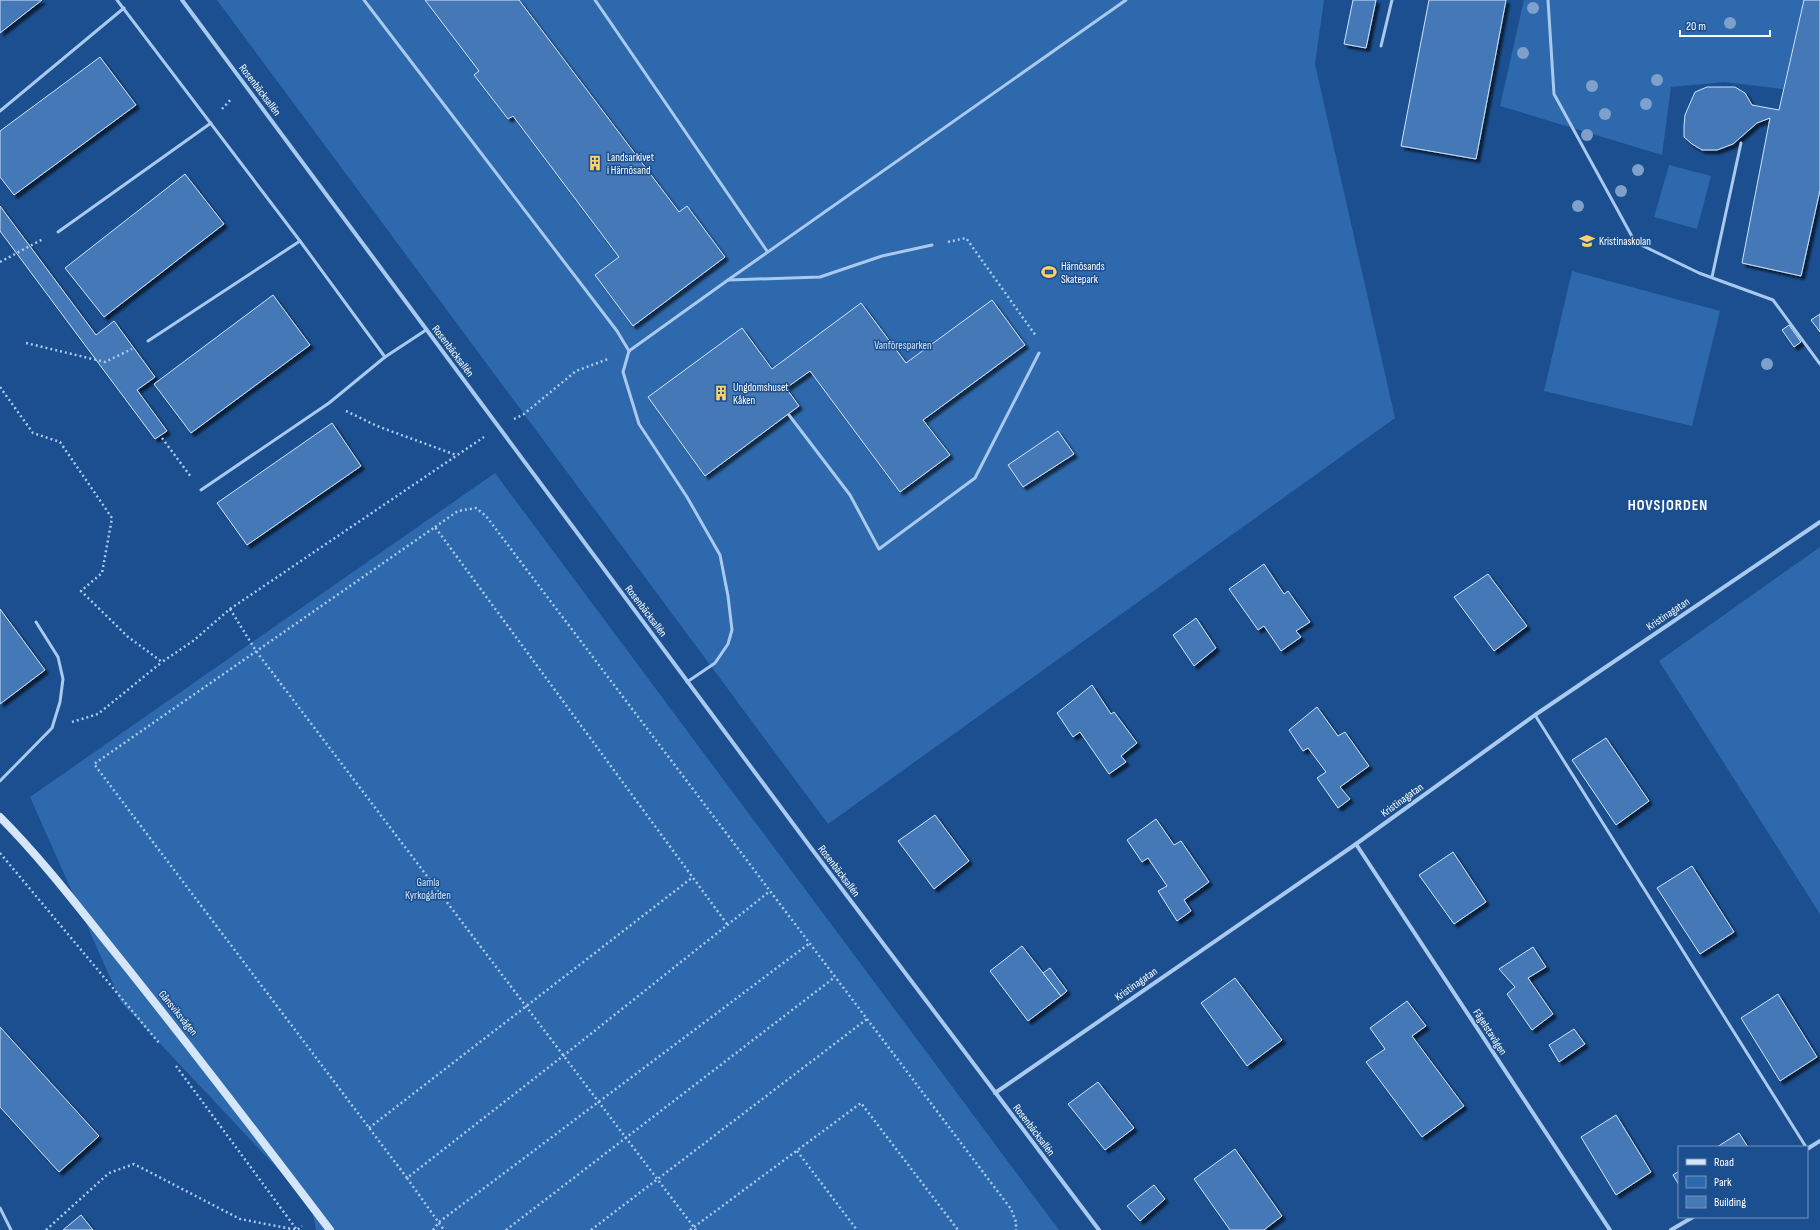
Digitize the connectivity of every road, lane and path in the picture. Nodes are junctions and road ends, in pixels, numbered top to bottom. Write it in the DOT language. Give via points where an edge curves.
graph roads {
  1 [pos="118,0"];
  2 [pos="182,0"];
  3 [pos="364,0"];
  4 [pos="595,0"];
  5 [pos="1126,0"];
  6 [pos="1392,0"];
  7 [pos="1548,0"];
  8 [pos="124,8"];
  9 [pos="1381,46"];
  10 [pos="244,83"];
  11 [pos="0,111"];
  12 [pos="211,123"];
  13 [pos="1741,143"];
  14 [pos="58,232"];
  15 [pos="300,240"];
  16 [pos="932,245"];
  17 [pos="767,251"];
  18 [pos="0,262"];
  19 [pos="1712,277"];
  20 [pos="728,280"];
  21 [pos="426,330"];
  22 [pos="148,342"];
  23 [pos="26,343"];
  24 [pos="629,351"];
  25 [pos="1039,353"];
  26 [pos="385,357"];
  27 [pos="1820,364"];
  28 [pos="0,387"];
  29 [pos="329,403"];
  30 [pos="524,414"];
  31 [pos="789,415"];
  32 [pos="162,438"];
  33 [pos="474,443"];
  34 [pos="456,455"];
  35 [pos="201,490"];
  36 [pos="1820,522"];
  37 [pos="435,527"];
  38 [pos="230,609"];
  39 [pos="36,622"];
  40 [pos="256,651"];
  41 [pos="162,662"];
  42 [pos="687,682"];
  43 [pos="1535,715"];
  44 [pos="52,728"];
  45 [pos="0,780"];
  46 [pos="0,817"];
  47 [pos="1356,844"];
  48 [pos="0,853"];
  49 [pos="693,877"];
  50 [pos="770,890"];
  51 [pos="727,924"];
  52 [pos="810,943"];
  53 [pos="835,977"];
  54 [pos="525,1006"];
  55 [pos="867,1019"];
  56 [pos="162,1047"];
  57 [pos="563,1056"];
  58 [pos="172,1060"];
  59 [pos="995,1093"];
  60 [pos="598,1102"];
  61 [pos="369,1128"];
  62 [pos="626,1138"];
  63 [pos="1820,1141"];
  64 [pos="1806,1146"];
  65 [pos="1808,1147"];
  66 [pos="797,1151"];
  67 [pos="407,1178"];
  68 [pos="657,1179"];
  69 [pos="0,1208"];
  70 [pos="1691,1218"];
  71 [pos="439,1222"];
  72 [pos="695,1229"];
  73 [pos="11,1230"];
  74 [pos="46,1230"];
  75 [pos="297,1230"];
  76 [pos="330,1230"];
  77 [pos="432,1230"];
  78 [pos="444,1230"];
  79 [pos="506,1230"];
  80 [pos="591,1230"];
  81 [pos="690,1230"];
  82 [pos="857,1230"];
  83 [pos="958,1230"];
  84 [pos="1016,1230"];
  85 [pos="1099,1230"];
  86 [pos="1610,1230"];
  87 [pos="1671,1230"];
  1 -- 8 [label="lane"];
  2 -- 10 [label="street, Rosenbäcksallén"];
  3 -- 24 [label="lane" via="617,331"];
  4 -- 17 [label="lane"];
  5 -- 17 [label="lane"];
  6 -- 9 [label="lane"];
  7 -- 19 [label="lane" via="1554,94 1635,242"];
  8 -- 11 [label="lane"];
  8 -- 12 [label="lane"];
  10 -- 12 [label="path"];
  10 -- 21 [label="street, Rosenbäcksallén"];
  12 -- 14 [label="lane"];
  12 -- 15 [label="lane"];
  13 -- 19 [label="lane"];
  14 -- 18 [label="path"];
  15 -- 22 [label="lane"];
  15 -- 26 [label="lane"];
  16 -- 20 [label="lane" via="882,256 820,277"];
  16 -- 25 [label="path" via="966,238 1040,341"];
  17 -- 20 [label="lane"];
  19 -- 27 [label="lane" via="1773,300"];
  20 -- 24 [label="lane"];
  21 -- 26 [label="lane"];
  21 -- 42 [label="street, Rosenbäcksallén"];
  22 -- 23 [label="path" via="106,362"];
  24 -- 30 [label="path" via="576,371"];
  24 -- 42 [label="lane" via="623,372 640,424 687,497 720,555 732,630 728,644 715,663"];
  25 -- 31 [label="lane" via="975,478 879,548 850,495"];
  26 -- 29 [label="lane"];
  28 -- 41 [label="path" via="33,432 60,442 112,518 102,573 81,591 128,636"];
  29 -- 34 [label="path" via="377,426"];
  29 -- 35 [label="lane"];
  32 -- 35 [label="path"];
  33 -- 34 [label="path"];
  34 -- 38 [label="path"];
  36 -- 43 [label="street, Kristinagatan"];
  37 -- 40 [label="path"];
  37 -- 49 [label="path"];
  37 -- 50 [label="path" via="458,511 476,508 486,516"];
  38 -- 40 [label="path"];
  38 -- 41 [label="path" via="193,641"];
  39 -- 44 [label="lane" via="58,657 63,679 60,702"];
  40 -- 54 [label="path"];
  40 -- 61 [label="path" via="94,764"];
  41 -- 44 [label="path" via="98,714"];
  42 -- 59 [label="street, Rosenbäcksallén"];
  43 -- 47 [label="street, Kristinagatan"];
  43 -- 64 [label="lane"];
  44 -- 45 [label="lane"];
  46 -- 76 [label="main road, Gånsviksvägen" via="79,908 190,1046"];
  47 -- 59 [label="street, Kristinagatan"];
  47 -- 86 [label="street, Fågelstavägen"];
  48 -- 56 [label="path"];
  49 -- 51 [label="path"];
  49 -- 54 [label="path"];
  50 -- 51 [label="path"];
  50 -- 52 [label="path"];
  51 -- 57 [label="path"];
  52 -- 53 [label="path"];
  52 -- 60 [label="path"];
  53 -- 55 [label="path"];
  53 -- 62 [label="path"];
  54 -- 57 [label="path"];
  54 -- 61 [label="path"];
  55 -- 68 [label="path"];
  55 -- 84 [label="path" via="1011,1209"];
  57 -- 60 [label="path"];
  57 -- 67 [label="path"];
  58 -- 75 [label="path"];
  59 -- 85 [label="street, Rosenbäcksallén"];
  60 -- 62 [label="path"];
  60 -- 71 [label="path"];
  61 -- 67 [label="path"];
  62 -- 68 [label="path"];
  62 -- 79 [label="path"];
  63 -- 65 [label="street"];
  66 -- 72 [label="path"];
  66 -- 82 [label="path"];
  66 -- 83 [label="path" via="861,1103"];
  67 -- 71 [label="path"];
  68 -- 72 [label="path"];
  68 -- 80 [label="path"];
  69 -- 73 [label="lane"];
  70 -- 87 [label="street"];
  71 -- 77 [label="path"];
  71 -- 78 [label="path"];
  72 -- 81 [label="path"];
  74 -- 75 [label="path" via="108,1173 134,1164 240,1219"];
}
